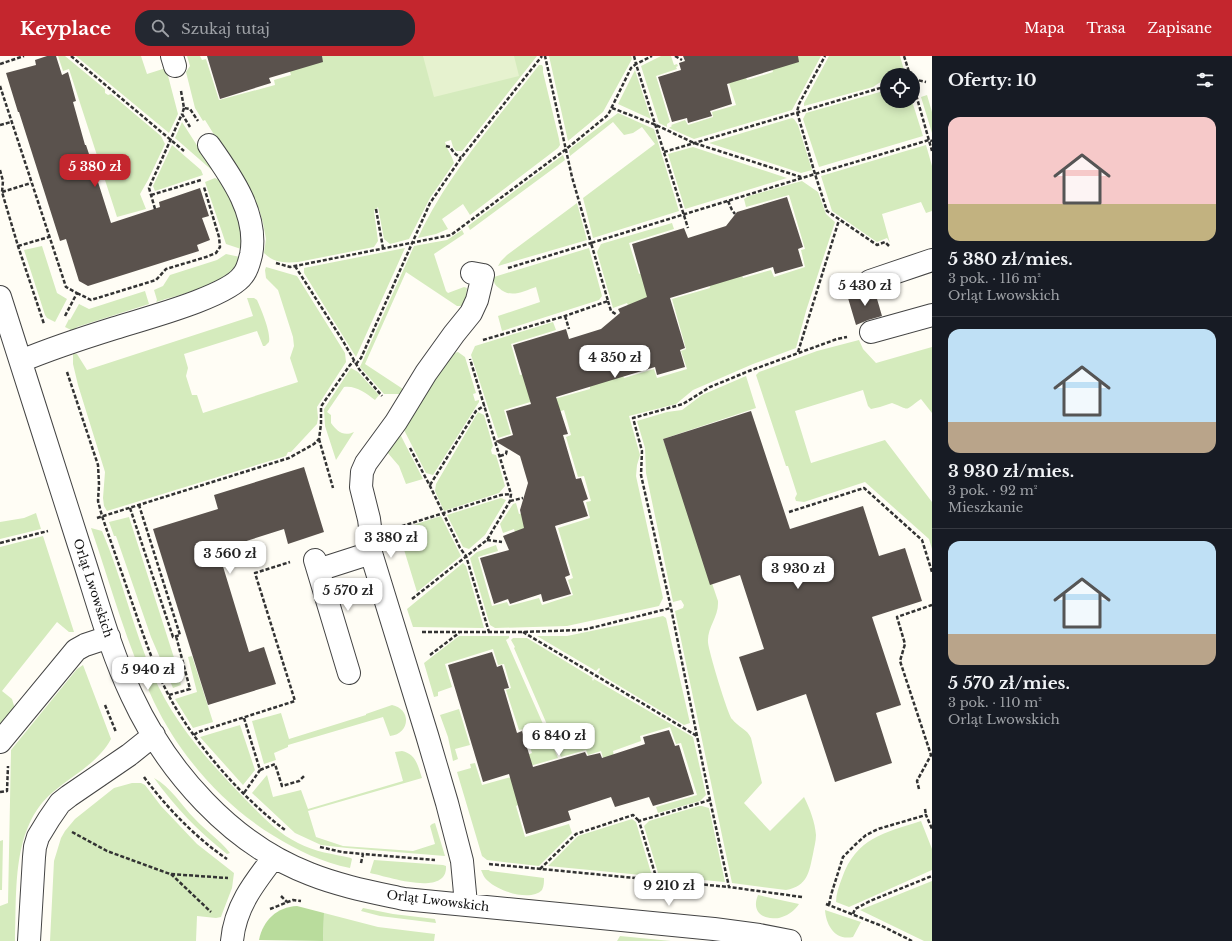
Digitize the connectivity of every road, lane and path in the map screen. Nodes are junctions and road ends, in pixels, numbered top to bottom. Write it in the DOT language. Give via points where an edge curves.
graph roads {
  1 [pos="24,56"];
  2 [pos="71,56"];
  3 [pos="544,56"];
  4 [pos="634,56"];
  5 [pos="652,56"];
  6 [pos="675,56"];
  7 [pos="826,56"];
  8 [pos="904,56"];
  9 [pos="682,60"];
  10 [pos="0,64"];
  11 [pos="636,64"];
  12 [pos="908,68"];
  13 [pos="920,81"];
  14 [pos="926,82"];
  15 [pos="0,86"];
  16 [pos="880,88"];
  17 [pos="180,89"];
  18 [pos="920,106"];
  19 [pos="612,108"];
  20 [pos="797,112"];
  21 [pos="182,114"];
  22 [pos="11,122"];
  23 [pos="0,125"];
  24 [pos="656,125"];
  25 [pos="170,139"];
  26 [pos="931,141"];
  27 [pos="694,143"];
  28 [pos="209,145"];
  29 [pos="446,146"];
  30 [pos="566,150"];
  31 [pos="932,151"];
  32 [pos="664,152"];
  33 [pos="187,153"];
  34 [pos="461,158"];
  35 [pos="0,170"];
  36 [pos="228,171"];
  37 [pos="815,174"];
  38 [pos="801,177"];
  39 [pos="201,180"];
  40 [pos="31,183"];
  41 [pos="2,192"];
  42 [pos="151,196"];
  43 [pos="728,200"];
  44 [pos="155,209"];
  45 [pos="376,209"];
  46 [pos="684,214"];
  47 [pos="735,214"];
  48 [pos="839,220"];
  49 [pos="688,228"];
  50 [pos="49,237"];
  51 [pos="412,242"];
  52 [pos="591,243"];
  53 [pos="18,246"];
  54 [pos="383,248"];
  55 [pos="932,260"];
  56 [pos="272,262"];
  57 [pos="295,266"];
  58 [pos="906,269"];
  59 [pos="478,274"];
  60 [pos="870,281"];
  61 [pos="146,283"];
  62 [pos="149,290"];
  63 [pos="77,293"];
  64 [pos="0,296"];
  65 [pos="608,301"];
  66 [pos="932,315"];
  67 [pos="565,316"];
  68 [pos="617,316"];
  69 [pos="64,318"];
  70 [pos="45,328"];
  71 [pos="569,329"];
  72 [pos="871,332"];
  73 [pos="837,339"];
  74 [pos="482,340"];
  75 [pos="798,352"];
  76 [pos="469,357"];
  77 [pos="21,360"];
  78 [pos="355,363"];
  79 [pos="64,365"];
  80 [pos="485,405"];
  81 [pos="396,422"];
  82 [pos="319,439"];
  83 [pos="507,449"];
  84 [pos="500,456"];
  85 [pos="430,486"];
  86 [pos="334,492"];
  87 [pos="511,494"];
  88 [pos="523,498"];
  89 [pos="510,501"];
  90 [pos="139,505"];
  91 [pos="130,508"];
  92 [pos="789,512"];
  93 [pos="443,514"];
  94 [pos="102,516"];
  95 [pos="92,519"];
  96 [pos="54,530"];
  97 [pos="487,540"];
  98 [pos="502,542"];
  99 [pos="0,543"];
  100 [pos="371,544"];
  101 [pos="466,556"];
  102 [pos="292,561"];
  103 [pos="932,572"];
  104 [pos="409,602"];
  105 [pos="932,605"];
  106 [pos="671,608"];
  107 [pos="418,632"];
  108 [pos="489,632"];
  109 [pos="523,632"];
  110 [pos="459,633"];
  111 [pos="176,636"];
  112 [pos="109,637"];
  113 [pos="426,658"];
  114 [pos="349,673"];
  115 [pos="169,695"];
  116 [pos="244,718"];
  117 [pos="154,735"];
  118 [pos="194,735"];
  119 [pos="697,736"];
  120 [pos="0,742"];
  121 [pos="260,770"];
  122 [pos="305,775"];
  123 [pos="142,780"];
  124 [pos="148,782"];
  125 [pos="919,789"];
  126 [pos="7,791"];
  127 [pos="0,792"];
  128 [pos="244,793"];
  129 [pos="710,800"];
  130 [pos="925,809"];
  131 [pos="926,815"];
  132 [pos="639,821"];
  133 [pos="932,829"];
  134 [pos="69,830"];
  135 [pos="290,833"];
  136 [pos="317,847"];
  137 [pos="363,854"];
  138 [pos="274,857"];
  139 [pos="438,860"];
  140 [pos="484,864"];
  141 [pos="360,866"];
  142 [pos="540,869"];
  143 [pos="170,874"];
  144 [pos="932,876"];
  145 [pos="233,879"];
  146 [pos="657,880"];
  147 [pos="729,887"];
  148 [pos="281,896"];
  149 [pos="802,897"];
  150 [pos="287,902"];
  151 [pos="466,904"];
  152 [pos="826,904"];
  153 [pos="829,905"];
  154 [pos="852,914"];
  155 [pos="233,937"];
  156 [pos="29,941"];
  157 [pos="790,941"];
  158 [pos="912,941"];
  1 -- 10 [label="path"];
  2 -- 25 [label="path"];
  3 -- 30 [label="path"];
  3 -- 34 [label="path"];
  4 -- 11 [label="path"];
  5 -- 11 [label="path"];
  6 -- 9 [label="path"];
  7 -- 20 [label="path"];
  8 -- 12 [label="path"];
  11 -- 19 [label="path" via="631,68"];
  11 -- 24 [label="path"];
  13 -- 14 [label="path"];
  15 -- 22 [label="path"];
  16 -- 20 [label="path"];
  17 -- 28 [label="path" via="184,108 190,109"];
  18 -- 26 [label="path"];
  19 -- 24 [label="path"];
  19 -- 30 [label="path" via="608,115"];
  20 -- 27 [label="path"];
  20 -- 37 [label="path"];
  21 -- 25 [label="path"];
  22 -- 23 [label="path"];
  22 -- 40 [label="path"];
  24 -- 27 [label="path"];
  24 -- 32 [label="path"];
  25 -- 33 [label="path"];
  25 -- 42 [label="path" via="149,188"];
  26 -- 31 [label="path"];
  26 -- 37 [label="path"];
  27 -- 32 [label="path"];
  27 -- 38 [label="path"];
  28 -- 36 [label="street"];
  29 -- 34 [label="path"];
  30 -- 51 [label="path" via="451,235"];
  30 -- 52 [label="path"];
  32 -- 46 [label="path"];
  34 -- 51 [label="path" via="430,203"];
  35 -- 41 [label="path"];
  36 -- 39 [label="path"];
  36 -- 77 [label="street" via="249,216 252,240 248,267 236,283 196,301"];
  37 -- 38 [label="path"];
  37 -- 48 [label="path" via="827,211"];
  38 -- 43 [label="path"];
  39 -- 42 [label="path"];
  39 -- 61 [label="path" via="219,237 219,250 206,257 166,269 156,280"];
  40 -- 41 [label="path"];
  40 -- 50 [label="path"];
  41 -- 53 [label="path"];
  42 -- 44 [label="path"];
  43 -- 46 [label="path"];
  43 -- 47 [label="path"];
  45 -- 54 [label="path"];
  46 -- 49 [label="path"];
  46 -- 52 [label="path"];
  48 -- 58 [label="path" via="877,245 885,242 902,258"];
  48 -- 75 [label="path"];
  50 -- 53 [label="path"];
  50 -- 63 [label="path" via="66,287"];
  51 -- 54 [label="path"];
  51 -- 78 [label="path" via="361,358"];
  52 -- 59 [label="path"];
  52 -- 65 [label="path"];
  53 -- 70 [label="path"];
  54 -- 57 [label="path"];
  55 -- 58 [label="street"];
  56 -- 57 [label="path"];
  57 -- 78 [label="path"];
  58 -- 60 [label="street"];
  59 -- 81 [label="street" via="477,300 471,313 426,374"];
  61 -- 62 [label="path"];
  61 -- 63 [label="path" via="92,300"];
  63 -- 69 [label="path"];
  64 -- 77 [label="street, Orląt Lwowskich"];
  65 -- 67 [label="path"];
  65 -- 68 [label="path" via="611,311"];
  66 -- 72 [label="street"];
  67 -- 71 [label="path"];
  67 -- 74 [label="path"];
  73 -- 75 [label="path"];
  75 -- 106 [label="path" via="710,387 683,404 633,418 642,451 641,475"];
  76 -- 80 [label="path"];
  77 -- 112 [label="street, Orląt Lwowskich"];
  78 -- 81 [label="path" via="381,394"];
  78 -- 82 [label="path" via="350,364 322,405"];
  79 -- 94 [label="path" via="98,465 98,501"];
  80 -- 84 [label="path"];
  80 -- 85 [label="path" via="476,412"];
  81 -- 85 [label="path"];
  81 -- 100 [label="street" via="362,472 361,487 370,519"];
  82 -- 86 [label="path"];
  82 -- 90 [label="path" via="289,458"];
  83 -- 84 [label="path" via="506,454"];
  84 -- 87 [label="path"];
  85 -- 93 [label="path"];
  87 -- 89 [label="path"];
  87 -- 93 [label="path"];
  88 -- 89 [label="path"];
  89 -- 97 [label="path"];
  90 -- 91 [label="path"];
  90 -- 111 [label="path" via="180,635"];
  91 -- 94 [label="path"];
  91 -- 111 [label="path" via="173,637"];
  92 -- 103 [label="path" via="864,488 922,540"];
  93 -- 100 [label="path"];
  93 -- 101 [label="path"];
  94 -- 95 [label="path"];
  94 -- 115 [label="path" via="146,643"];
  96 -- 99 [label="path"];
  97 -- 98 [label="path"];
  97 -- 101 [label="path"];
  100 -- 114 [label="street" via="317,565"];
  100 -- 151 [label="street" via="447,803 462,861"];
  101 -- 104 [label="path"];
  101 -- 108 [label="path"];
  102 -- 116 [label="path" via="255,573 295,701"];
  105 -- 125 [label="path" via="896,617 905,644 900,661 931,756 917,781"];
  106 -- 109 [label="path" via="587,629"];
  106 -- 119 [label="path"];
  107 -- 110 [label="path"];
  108 -- 109 [label="path"];
  108 -- 110 [label="path"];
  109 -- 119 [label="path"];
  110 -- 113 [label="path"];
  111 -- 115 [label="path" via="190,689"];
  112 -- 117 [label="street, Orląt Lwowskich" via="132,698"];
  112 -- 120 [label="street" via="76,650"];
  115 -- 118 [label="path"];
  116 -- 118 [label="path"];
  116 -- 121 [label="path"];
  117 -- 138 [label="street, Orląt Lwowskich" via="163,752 204,802 238,833"];
  117 -- 156 [label="street" via="69,796 60,804 38,837 34,857"];
  118 -- 128 [label="path"];
  119 -- 129 [label="path"];
  121 -- 122 [label="path" via="275,764 282,786 299,781"];
  121 -- 128 [label="path"];
  123 -- 124 [label="path"];
  126 -- 127 [label="path"];
  128 -- 135 [label="path"];
  129 -- 132 [label="path"];
  129 -- 147 [label="path"];
  130 -- 131 [label="path"];
  131 -- 133 [label="path"];
  131 -- 153 [label="path" via="878,829 856,844 843,857"];
  132 -- 142 [label="path" via="632,815 576,834"];
  132 -- 146 [label="path"];
  134 -- 143 [label="path" via="106,851"];
  136 -- 137 [label="path"];
  137 -- 139 [label="path"];
  137 -- 141 [label="path"];
  138 -- 151 [label="street, Orląt Lwowskich" via="309,874 367,891 408,899"];
  138 -- 155 [label="street" via="248,893 237,916"];
  140 -- 142 [label="path"];
  142 -- 146 [label="path"];
  143 -- 145 [label="path"];
  143 -- 155 [label="path"];
  144 -- 154 [label="path" via="870,901 855,909"];
  146 -- 147 [label="path"];
  147 -- 149 [label="path"];
  148 -- 150 [label="path"];
  151 -- 157 [label="street, Orląt Lwowskich" via="714,929"];
  152 -- 153 [label="path"];
  153 -- 154 [label="path"];
  154 -- 158 [label="path"];
}
